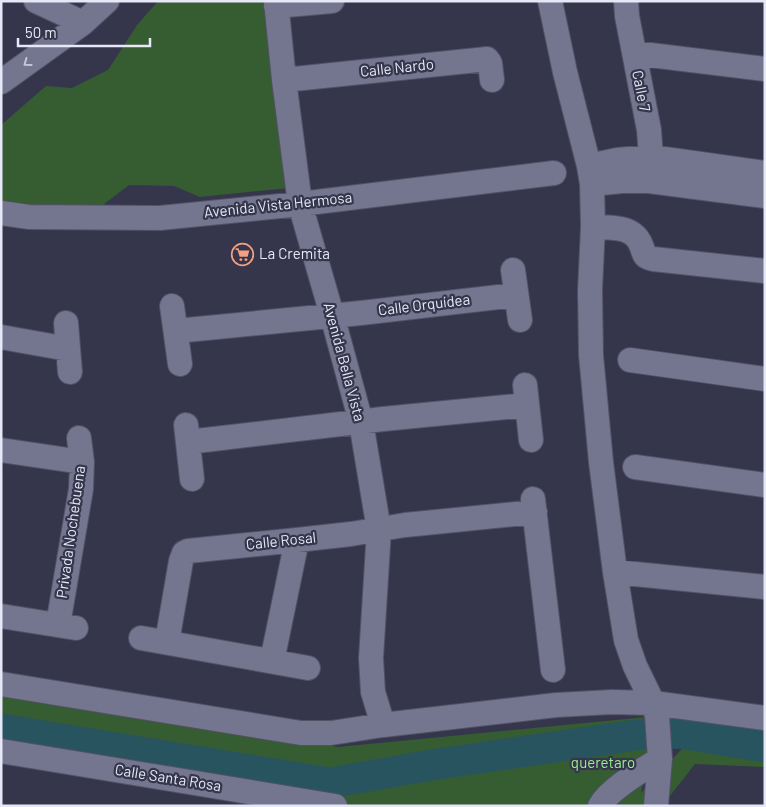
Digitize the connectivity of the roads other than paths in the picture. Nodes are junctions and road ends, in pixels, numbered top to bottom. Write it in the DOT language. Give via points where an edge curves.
graph roads {
  1 [pos="36,1"];
  2 [pos="107,1"];
  3 [pos="332,1"];
  4 [pos="550,1"];
  5 [pos="626,1"];
  6 [pos="276,4"];
  7 [pos="83,23"];
  8 [pos="634,53"];
  9 [pos="765,69"];
  10 [pos="284,80"];
  11 [pos="492,80"];
  12 [pos="1,82"];
  13 [pos="651,156"];
  14 [pos="765,172"];
  15 [pos="554,173"];
  16 [pos="590,175"];
  17 [pos="649,181"];
  18 [pos="765,196"];
  19 [pos="300,204"];
  20 [pos="1,213"];
  21 [pos="593,227"];
  22 [pos="513,270"];
  23 [pos="765,271"];
  24 [pos="516,295"];
  25 [pos="172,306"];
  26 [pos="332,315"];
  27 [pos="520,320"];
  28 [pos="66,323"];
  29 [pos="176,331"];
  30 [pos="1,337"];
  31 [pos="68,349"];
  32 [pos="630,360"];
  33 [pos="180,364"];
  34 [pos="70,372"];
  35 [pos="765,378"];
  36 [pos="361,422"];
  37 [pos="79,438"];
  38 [pos="531,440"];
  39 [pos="1,450"];
  40 [pos="82,462"];
  41 [pos="635,468"];
  42 [pos="192,479"];
  43 [pos="765,485"];
  44 [pos="379,530"];
  45 [pos="297,540"];
  46 [pos="615,572"];
  47 [pos="765,587"];
  48 [pos="1,616"];
  49 [pos="141,638"];
  50 [pos="167,642"];
  51 [pos="272,661"];
  52 [pos="308,668"];
  53 [pos="553,670"];
  54 [pos="1,684"];
  55 [pos="655,709"];
  56 [pos="765,718"];
  57 [pos="383,725"];
  58 [pos="1,751"];
  59 [pos="660,754"];
  60 [pos="335,806"];
  61 [pos="600,806"];
  62 [pos="656,806"];
  1 -- 7 [label="street"];
  2 -- 7 [label="street"];
  3 -- 6 [label="street"];
  4 -- 16 [label="street"];
  5 -- 8 [label="street, Calle 7"];
  6 -- 10 [label="street, Avenida Bella Vista"];
  7 -- 12 [label="street, one-way"];
  8 -- 9 [label="street"];
  8 -- 13 [label="street, Calle 7"];
  10 -- 11 [label="street, Calle Nardo" via="488,59"];
  10 -- 19 [label="street, Avenida Bella Vista"];
  13 -- 14 [label="street"];
  13 -- 16 [label="street" via="617,160"];
  13 -- 17 [label="street, Calle 7"];
  15 -- 19 [label="street, Avenida Vista Hermosa"];
  16 -- 17 [label="street" via="622,181"];
  16 -- 21 [label="street"];
  17 -- 18 [label="street"];
  19 -- 20 [label="street, Avenida Vista Hermosa" via="160,218 28,217"];
  19 -- 26 [label="street, Avenida Bella Vista"];
  21 -- 23 [label="street" via="622,228 632,233 644,254 653,260"];
  21 -- 46 [label="street" via="591,355"];
  22 -- 24 [label="street"];
  24 -- 26 [label="street, Calle Orquídea"];
  24 -- 27 [label="street"];
  25 -- 29 [label="street"];
  26 -- 29 [label="street, Calle Orquídea"];
  26 -- 36 [label="street, Avenida Bella Vista"];
  28 -- 31 [label="street"];
  29 -- 33 [label="street"];
  30 -- 31 [label="street"];
  31 -- 34 [label="street"];
  32 -- 35 [label="street"];
  36 -- 38 [label="street" via="526,395"];
  36 -- 42 [label="street" via="187,433"];
  36 -- 44 [label="street, Avenida Bella Vista"];
  37 -- 40 [label="street, Privada Nochebuena"];
  39 -- 40 [label="street"];
  40 -- 48 [label="street, Privada Nochebuena" via="67,627"];
  41 -- 43 [label="street"];
  44 -- 45 [label="street, Calle Rosal"];
  44 -- 53 [label="street, Calle Rosal" via="534,506"];
  44 -- 57 [label="street, Avenida Bella Vista" via="371,658 373,692"];
  45 -- 50 [label="street, Calle Rosal" via="193,550 184,554"];
  45 -- 51 [label="street"];
  46 -- 47 [label="street"];
  46 -- 55 [label="street" via="626,640"];
  49 -- 50 [label="street"];
  50 -- 51 [label="street"];
  51 -- 52 [label="street"];
  54 -- 57 [label="street" via="301,733 331,733"];
  55 -- 56 [label="street"];
  55 -- 57 [label="street" via="612,702 556,705"];
  55 -- 59 [label="street"];
  58 -- 60 [label="street, Calle Santa Rosa"];
  59 -- 61 [label="street" via="618,787"];
  59 -- 62 [label="street"];
}
